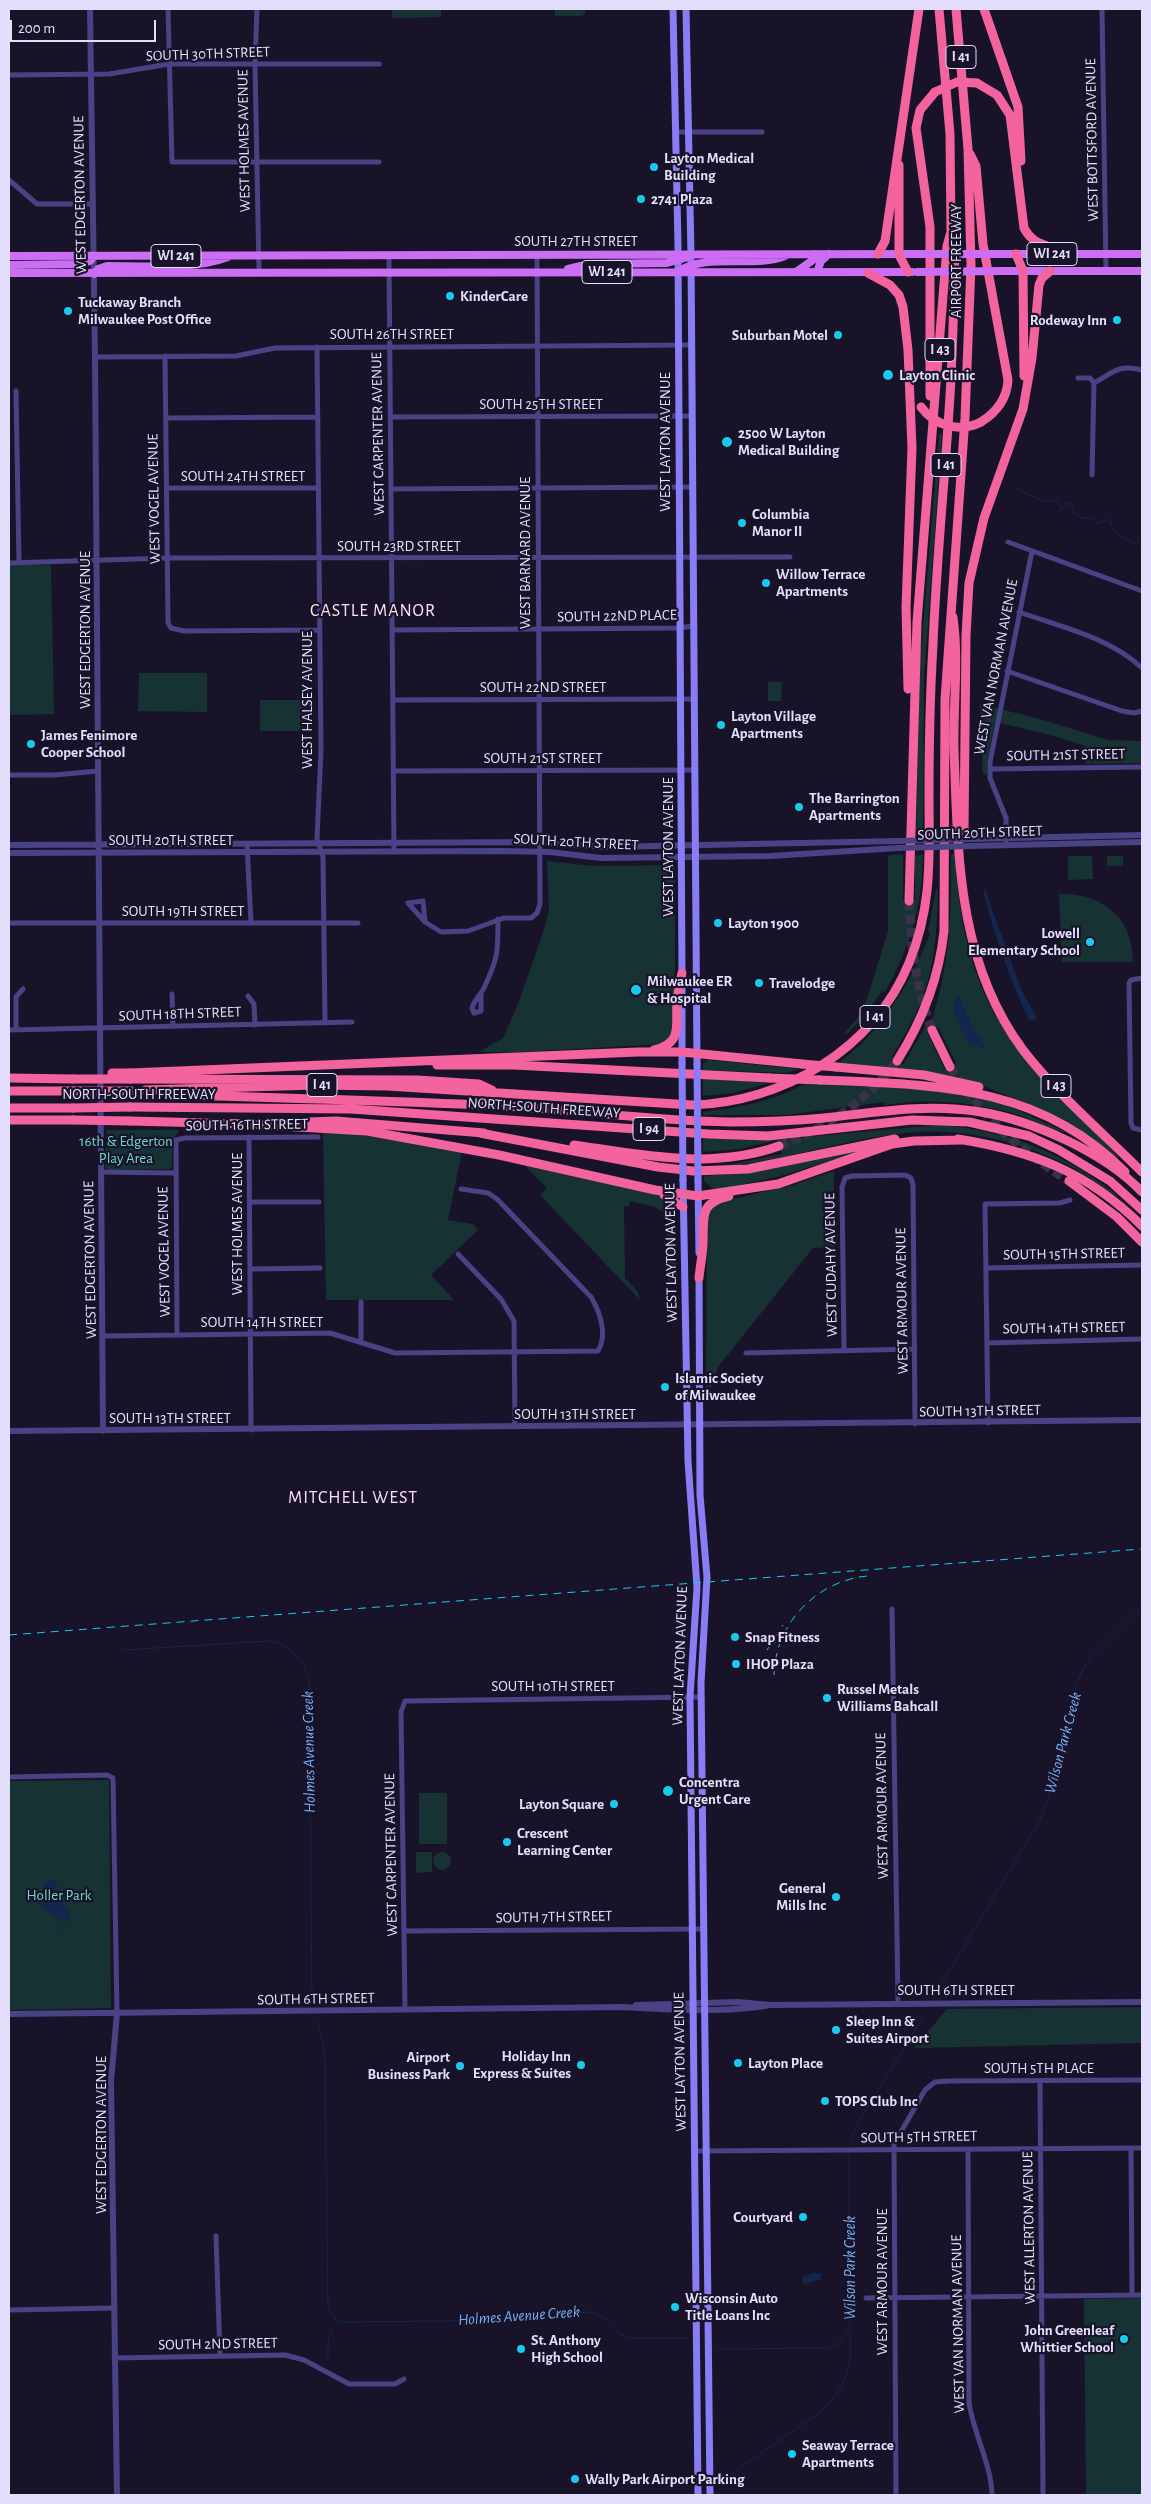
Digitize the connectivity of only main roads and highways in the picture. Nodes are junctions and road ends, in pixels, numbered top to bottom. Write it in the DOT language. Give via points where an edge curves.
graph roads {
  1 [pos="673,9"];
  2 [pos="686,9"];
  3 [pos="919,9"];
  4 [pos="939,9"];
  5 [pos="956,9"];
  6 [pos="984,9"];
  7 [pos="900,137"];
  8 [pos="968,149"];
  9 [pos="1020,194"];
  10 [pos="951,232"];
  11 [pos="1063,253"];
  12 [pos="790,254"];
  13 [pos="815,254"];
  14 [pos="829,254"];
  15 [pos="878,254"];
  16 [pos="900,254"];
  17 [pos="1016,254"];
  18 [pos="1142,254"];
  19 [pos="234,255"];
  20 [pos="691,255"];
  21 [pos="9,256"];
  22 [pos="94,256"];
  23 [pos="678,258"];
  24 [pos="9,265"];
  25 [pos="690,269"];
  26 [pos="1142,270"];
  27 [pos="557,271"];
  28 [pos="1023,271"];
  29 [pos="1050,271"];
  30 [pos="678,272"];
  31 [pos="796,272"];
  32 [pos="817,272"];
  33 [pos="912,272"];
  34 [pos="9,273"];
  35 [pos="868,273"];
  36 [pos="94,274"];
  37 [pos="909,365"];
  38 [pos="1023,409"];
  39 [pos="929,469"];
  40 [pos="952,603"];
  41 [pos="912,726"];
  42 [pos="961,872"];
  43 [pos="909,901"];
  44 [pos="682,973"];
  45 [pos="932,1030"];
  46 [pos="638,1052"];
  47 [pos="682,1052"];
  48 [pos="697,1054"];
  49 [pos="897,1061"];
  50 [pos="302,1066"];
  51 [pos="950,1067"];
  52 [pos="130,1076"];
  53 [pos="9,1078"];
  54 [pos="145,1090"];
  55 [pos="9,1091"];
  56 [pos="499,1092"];
  57 [pos="1006,1100"];
  58 [pos="9,1108"];
  59 [pos="9,1120"];
  60 [pos="247,1124"];
  61 [pos="480,1133"];
  62 [pos="962,1140"];
  63 [pos="779,1146"];
  64 [pos="1142,1172"];
  65 [pos="1068,1181"];
  66 [pos="1132,1181"];
  67 [pos="655,1190"];
  68 [pos="747,1190"];
  69 [pos="1142,1192"];
  70 [pos="683,1195"];
  71 [pos="698,1196"];
  72 [pos="683,1207"];
  73 [pos="1142,1210"];
  74 [pos="1142,1226"];
  75 [pos="1142,1242"];
  76 [pos="699,1278"];
  77 [pos="698,2495"];
  78 [pos="710,2495"];
  1 -- 23 [label="main road, WEST LAYTON AVENUE"];
  2 -- 20 [label="main road, WEST LAYTON AVENUE"];
  3 -- 7 [label="highway"];
  4 -- 10 [label="highway, AIRPORT FREEWAY / I 41" via="950,134"];
  5 -- 8 [label="highway, AIRPORT FREEWAY / I 41"];
  6 -- 9 [label="highway" via="1018,107"];
  7 -- 15 [label="highway" via="885,241"];
  7 -- 16 [label="highway"];
  8 -- 37 [label="highway, bridge" via="976,166 983,244 1008,380 1006,392 1000,405 981,422 965,427 949,426 933,419 921,407 914,393"];
  8 -- 40 [label="highway, AIRPORT FREEWAY / I 41" via="969,339"];
  9 -- 11 [label="highway" via="1022,224 1027,233 1044,247"];
  9 -- 39 [label="highway, bridge" via="1010,115 997,94 977,83 954,82 936,92 920,110 916,128 930,227"];
  10 -- 39 [label="highway, I 43" via="947,246"];
  10 -- 56 [label="highway, I 41" via="955,246 953,348 933,644 929,889 917,942 897,987 853,1042 787,1084 752,1098 716,1105 692,1105"];
  11 -- 17 [label="main road, WI 241"];
  11 -- 18 [label="main road, WI 241"];
  12 -- 13 [label="main road, WI 241"];
  12 -- 20 [label="main road, WI 241"];
  12 -- 25 [label="main road" via="772,261"];
  13 -- 14 [label="main road, WI 241"];
  13 -- 31 [label="main road"];
  14 -- 15 [label="main road, WI 241"];
  14 -- 32 [label="main road" via="821,261"];
  15 -- 16 [label="main road, WI 241"];
  16 -- 17 [label="main road, WI 241, bridge"];
  16 -- 33 [label="highway"];
  17 -- 28 [label="highway"];
  19 -- 22 [label="main road, SOUTH 27TH STREET / WI 241"];
  19 -- 23 [label="main road, SOUTH 27TH STREET / WI 241" via="537,254"];
  19 -- 36 [label="main road" via="219,261 174,265 107,266"];
  20 -- 23 [label="main road"];
  20 -- 25 [label="main road, WEST LAYTON AVENUE"];
  21 -- 22 [label="main road, SOUTH 27TH STREET / WI 241"];
  22 -- 24 [label="main road" via="80,264"];
  23 -- 27 [label="main road" via="667,263 589,264"];
  23 -- 30 [label="main road, WEST LAYTON AVENUE"];
  25 -- 30 [label="main road"];
  25 -- 31 [label="main road, WI 241"];
  25 -- 48 [label="main road, WEST LAYTON AVENUE"];
  26 -- 29 [label="main road, WI 241"];
  27 -- 30 [label="main road, SOUTH 27TH STREET / WI 241"];
  27 -- 36 [label="main road, SOUTH 27TH STREET / WI 241"];
  28 -- 29 [label="main road, WI 241"];
  28 -- 33 [label="main road, WI 241, bridge"];
  28 -- 38 [label="highway"];
  29 -- 38 [label="highway" via="1039,285"];
  30 -- 44 [label="main road, WEST LAYTON AVENUE"];
  31 -- 32 [label="main road, WI 241"];
  32 -- 35 [label="main road, WI 241"];
  33 -- 35 [label="main road, WI 241"];
  34 -- 36 [label="main road, SOUTH 27TH STREET / WI 241"];
  35 -- 37 [label="highway" via="890,285 899,296"];
  37 -- 41 [label="highway" via="912,448 906,607 908,720"];
  38 -- 42 [label="highway" via="984,518 969,583 964,856"];
  39 -- 41 [label="highway, I 43"];
  40 -- 42 [label="highway, I 43" via="955,630 954,750"];
  40 -- 49 [label="highway, I 41" via="944,738 943,940 931,995"];
  41 -- 43 [label="highway, I 43"];
  42 -- 64 [label="highway, I 43" via="966,916 976,958 1002,1016 1023,1050"];
  44 -- 46 [label="highway" via="676,1034 662,1048"];
  44 -- 47 [label="main road, WEST LAYTON AVENUE"];
  45 -- 51 [label="highway"];
  46 -- 47 [label="highway"];
  46 -- 50 [label="highway"];
  47 -- 48 [label="highway"];
  47 -- 70 [label="main road, WEST LAYTON AVENUE, bridge"];
  48 -- 57 [label="highway, bridge" via="945,1078 992,1091"];
  48 -- 71 [label="main road, WEST LAYTON AVENUE, bridge"];
  50 -- 52 [label="highway"];
  50 -- 57 [label="highway, bridge" via="514,1065 942,1087"];
  52 -- 53 [label="highway, bridge"];
  52 -- 56 [label="highway" via="417,1080 479,1084"];
  54 -- 55 [label="highway, NORTH-SOUTH FREEWAY / I 41, bridge"];
  54 -- 56 [label="highway, I 41" via="315,1085"];
  54 -- 66 [label="highway, NORTH-SOUTH FREEWAY / I 94" via="169,1094 506,1106 710,1122 773,1122 914,1108 960,1109 1036,1126 1079,1147"];
  57 -- 66 [label="highway" via="1035,1111 1087,1140"];
  58 -- 73 [label="highway, NORTH-SOUTH FREEWAY / I 94, bridge" via="351,1109 768,1136 912,1120 969,1122 1003,1128 1060,1150 1110,1181"];
  59 -- 60 [label="highway, bridge"];
  60 -- 61 [label="highway" via="336,1121"];
  60 -- 67 [label="highway" via="402,1136 499,1154"];
  61 -- 62 [label="highway" via="692,1171 748,1169 907,1137"];
  61 -- 63 [label="highway" via="690,1160 733,1158"];
  62 -- 68 [label="highway" via="892,1144 778,1184"];
  62 -- 74 [label="highway" via="1011,1149 1063,1168 1105,1193"];
  65 -- 75 [label="highway" via="1117,1217"];
  66 -- 69 [label="highway, NORTH-SOUTH FREEWAY / I 94"];
  67 -- 70 [label="highway"];
  67 -- 72 [label="highway"];
  68 -- 71 [label="highway"];
  68 -- 76 [label="highway" via="714,1201 706,1209"];
  70 -- 71 [label="highway"];
  70 -- 72 [label="main road, WEST LAYTON AVENUE"];
  71 -- 76 [label="main road, WEST LAYTON AVENUE"];
  72 -- 77 [label="main road, WEST LAYTON AVENUE" via="690,1496 697,1587 690,1697"];
  76 -- 78 [label="main road, WEST LAYTON AVENUE" via="700,1494 707,1577 702,1697"];
}
